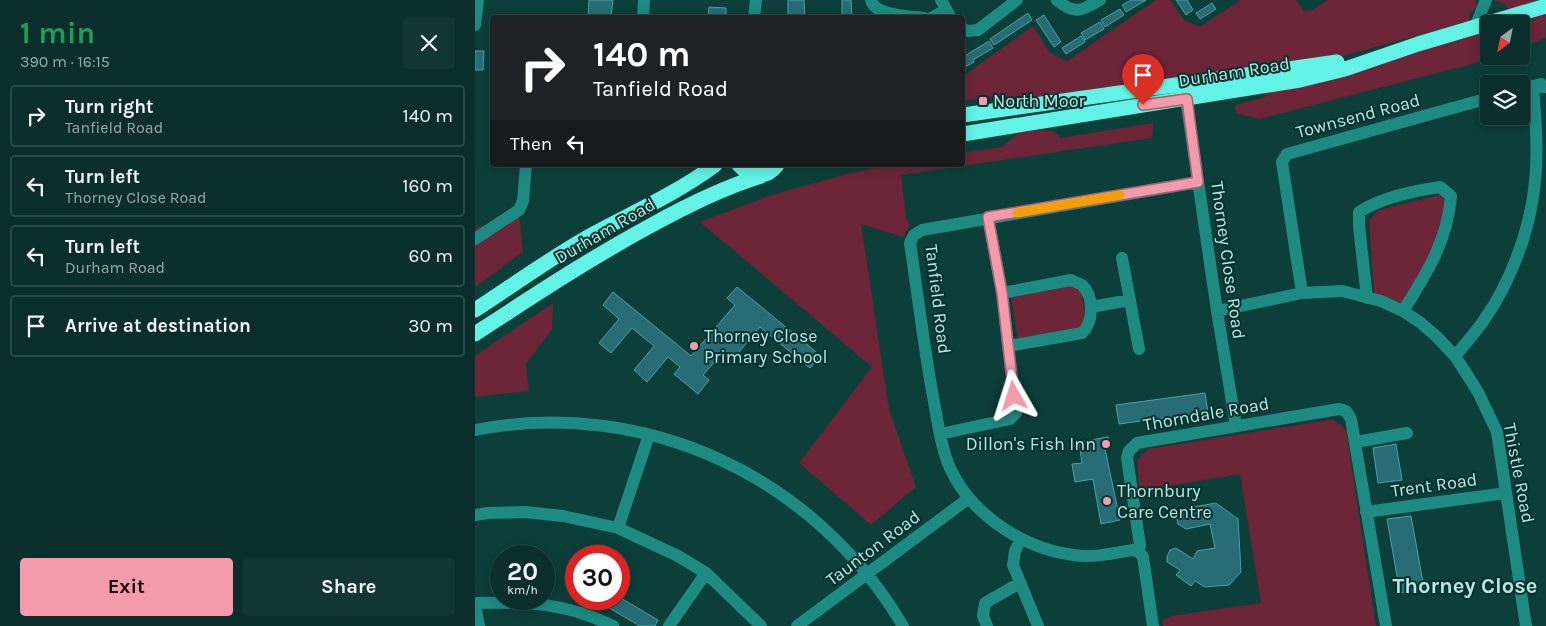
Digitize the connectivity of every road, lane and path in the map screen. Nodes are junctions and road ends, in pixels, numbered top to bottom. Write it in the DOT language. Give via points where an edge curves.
graph roads {
  1 [pos="478,0"];
  2 [pos="644,0"];
  3 [pos="756,0"];
  4 [pos="871,0"];
  5 [pos="1017,0"];
  6 [pos="1057,0"];
  7 [pos="1100,0"];
  8 [pos="1486,0"];
  9 [pos="1546,6"];
  10 [pos="643,15"];
  11 [pos="754,15"];
  12 [pos="902,15"];
  13 [pos="475,24"];
  14 [pos="1475,27"];
  15 [pos="965,30"];
  16 [pos="1418,44"];
  17 [pos="1546,83"];
  18 [pos="1533,88"];
  19 [pos="1187,99"];
  20 [pos="1480,100"];
  21 [pos="965,115"];
  22 [pos="965,134"];
  23 [pos="526,167"];
  24 [pos="712,167"];
  25 [pos="741,167"];
  26 [pos="774,169"];
  27 [pos="1198,182"];
  28 [pos="988,217"];
  29 [pos="475,239"];
  30 [pos="1122,258"];
  31 [pos="1002,293"];
  32 [pos="1302,293"];
  33 [pos="1367,298"];
  34 [pos="1130,300"];
  35 [pos="1091,307"];
  36 [pos="475,310"];
  37 [pos="1217,311"];
  38 [pos="1403,311"];
  39 [pos="475,334"];
  40 [pos="1009,346"];
  41 [pos="1139,349"];
  42 [pos="1455,356"];
  43 [pos="1236,426"];
  44 [pos="475,430"];
  45 [pos="1407,433"];
  46 [pos="940,434"];
  47 [pos="649,435"];
  48 [pos="1355,442"];
  49 [pos="1506,493"];
  50 [pos="969,498"];
  51 [pos="1366,512"];
  52 [pos="475,515"];
  53 [pos="618,528"];
  54 [pos="1021,539"];
  55 [pos="1139,552"];
  56 [pos="706,573"];
  57 [pos="867,574"];
  58 [pos="1020,583"];
  59 [pos="475,603"];
  60 [pos="609,625"];
  61 [pos="479,626"];
  62 [pos="669,626"];
  63 [pos="761,626"];
  64 [pos="797,626"];
  65 [pos="903,626"];
  66 [pos="987,626"];
  67 [pos="1038,626"];
  68 [pos="1153,626"];
  69 [pos="1387,626"];
  70 [pos="1526,626"];
  1 -- 13 [label="street"];
  2 -- 10 [label="street"];
  3 -- 11 [label="street"];
  4 -- 12 [label="street" via="881,12"];
  5 -- 15 [label="street" via="978,30"];
  6 -- 7 [label="street" via="1072,10 1085,9"];
  8 -- 14 [label="street"];
  9 -- 14 [label="highway, Durham Road"];
  14 -- 16 [label="highway, Durham Road"];
  16 -- 19 [label="highway, Durham Road" via="1345,69 1300,80"];
  16 -- 21 [label="highway, Durham Road" via="1343,61"];
  17 -- 18 [label="street"];
  18 -- 42 [label="street" via="1537,132 1533,197 1521,244 1486,317"];
  19 -- 22 [label="highway, Durham Road"];
  19 -- 27 [label="street, Thorney Close Road"];
  20 -- 32 [label="street, Townsend Road" via="1287,154 1282,162"];
  23 -- 29 [label="street" via="519,210"];
  24 -- 36 [label="highway, Durham Road" via="683,187 582,241"];
  25 -- 26 [label="highway, Durham Road" via="748,174"];
  26 -- 39 [label="highway, Durham Road" via="706,197 597,255"];
  27 -- 28 [label="street, Tanfield Road"];
  27 -- 37 [label="street, Thorney Close Road"];
  28 -- 31 [label="street"];
  28 -- 46 [label="street, Tanfield Road" via="922,230 910,243"];
  30 -- 34 [label="street"];
  31 -- 35 [label="street" via="1071,280 1081,284"];
  31 -- 40 [label="street"];
  32 -- 33 [label="street, Thistle Road" via="1342,292"];
  32 -- 37 [label="street, Thistle Road"];
  33 -- 38 [label="street, Thistle Road"];
  33 -- 38 [label="street" via="1359,212 1373,203 1440,188 1451,196 1442,242 1431,267"];
  34 -- 35 [label="street"];
  34 -- 41 [label="street"];
  35 -- 40 [label="street" via="1091,321 1082,333"];
  37 -- 43 [label="street, Thorney Close Road"];
  38 -- 42 [label="street, Thistle Road" via="1429,329"];
  40 -- 46 [label="street" via="1016,413 1010,420"];
  42 -- 49 [label="street, Thistle Road" via="1479,392 1497,432"];
  43 -- 48 [label="street, Thorndale Road" via="1339,409 1351,419"];
  43 -- 55 [label="street, Thorndale Road" via="1137,443 1129,451 1127,458"];
  44 -- 47 [label="street" via="557,423 586,424"];
  45 -- 48 [label="street"];
  46 -- 50 [label="street, Tanfield Road" via="950,467"];
  47 -- 53 [label="street"];
  47 -- 57 [label="street" via="696,449 739,468 786,497 848,550"];
  48 -- 51 [label="street, Thorndale Road"];
  49 -- 51 [label="street, Trent Road"];
  49 -- 70 [label="street, Thistle Road"];
  50 -- 54 [label="street, Tanfield Road"];
  50 -- 57 [label="street, Taunton Road"];
  51 -- 69 [label="street, Thorndale Road"];
  52 -- 53 [label="street" via="525,512 563,516"];
  53 -- 56 [label="street"];
  54 -- 55 [label="street, Tanfield Road" via="1049,550 1085,557 1133,550"];
  54 -- 58 [label="street" via="1013,565"];
  55 -- 68 [label="street, Thorndale Road" via="1143,557"];
  56 -- 62 [label="street"];
  56 -- 63 [label="street"];
  57 -- 64 [label="street, Taunton Road"];
  57 -- 65 [label="street"];
  58 -- 66 [label="street" via="985,604 983,616"];
  58 -- 67 [label="street"];
  59 -- 60 [label="street" via="517,602 565,607"];
  59 -- 61 [label="street"];
}
